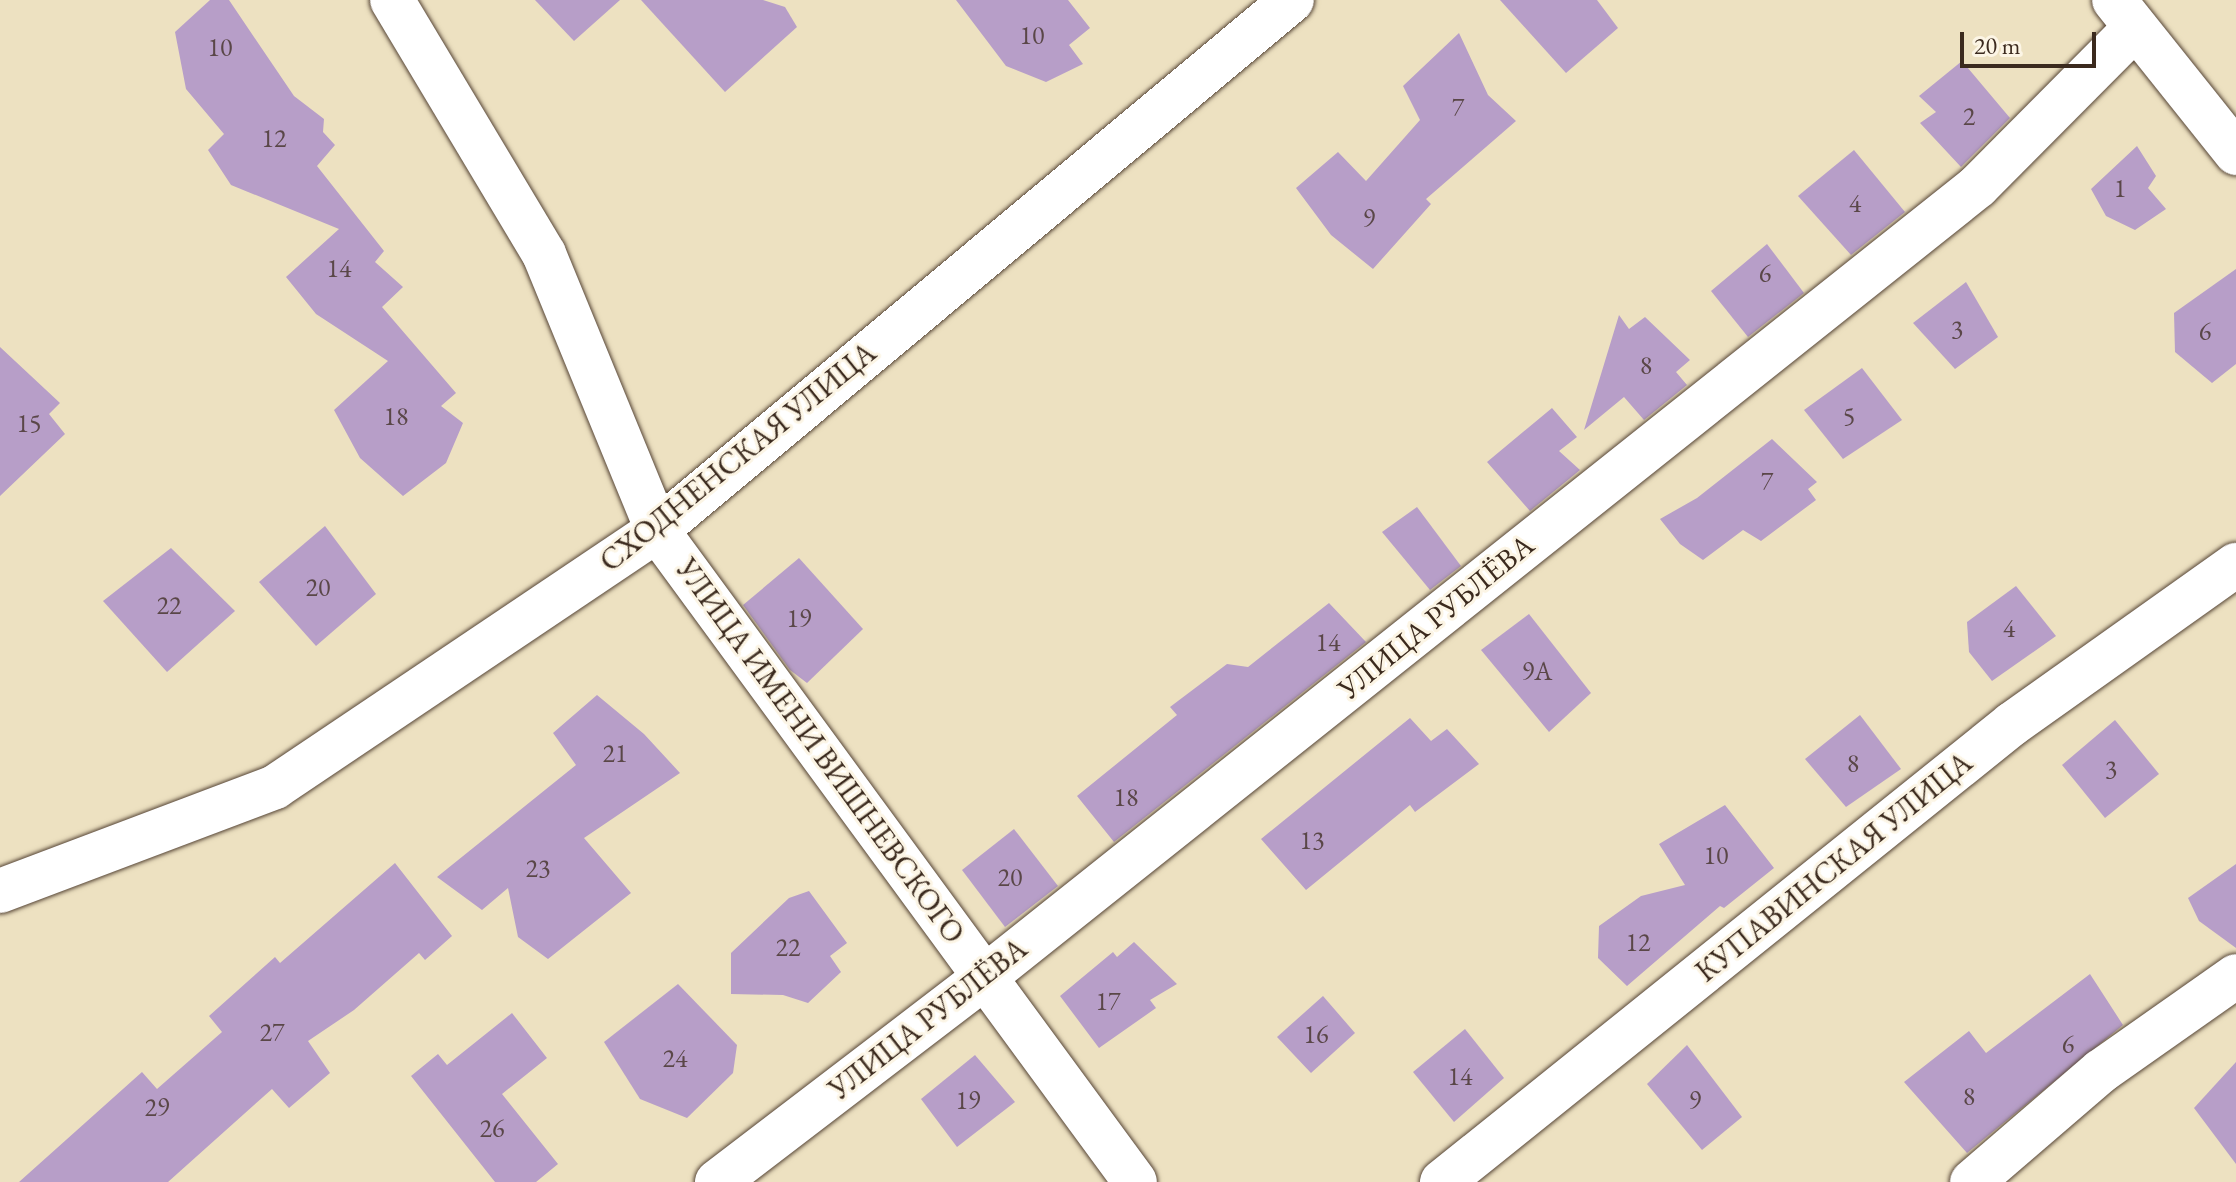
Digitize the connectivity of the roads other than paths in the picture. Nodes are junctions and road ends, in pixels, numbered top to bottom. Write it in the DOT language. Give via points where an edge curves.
graph roads {
  1 [pos="392,0"];
  2 [pos="1268,7"];
  3 [pos="2124,14"];
  4 [pos="2236,153"];
  5 [pos="657,530"];
  6 [pos="2236,565"];
  7 [pos="20,869"];
  8 [pos="0,891"];
  9 [pos="986,976"];
  10 [pos="2236,976"];
  11 [pos="717,1182"];
  12 [pos="1135,1182"];
  13 [pos="1442,1182"];
  14 [pos="1972,1182"];
  1 -- 5 [label="street, УЛИЦА ИМЕНИ ВИШНЕВСКОГО" via="544,254"];
  2 -- 5 [label="street, СХОДНЕНСКАЯ УЛИЦА"];
  3 -- 4 [label="street"];
  3 -- 9 [label="street, УЛИЦА РУБЛЁВА" via="1978,186"];
  5 -- 7 [label="street, СХОДНЕНСКАЯ УЛИЦА" via="275,787"];
  5 -- 9 [label="street, УЛИЦА ИМЕНИ ВИШНЕВСКОГО"];
  6 -- 13 [label="street, КУПАВИНСКАЯ УЛИЦА" via="2012,724"];
  7 -- 8 [label="street, СХОДНЕНСКАЯ УЛИЦА"];
  9 -- 11 [label="street, УЛИЦА РУБЛЁВА"];
  9 -- 12 [label="street, УЛИЦА ИМЕНИ ВИШНЕВСКОГО"];
  10 -- 14 [label="street" via="2101,1071"];
}
